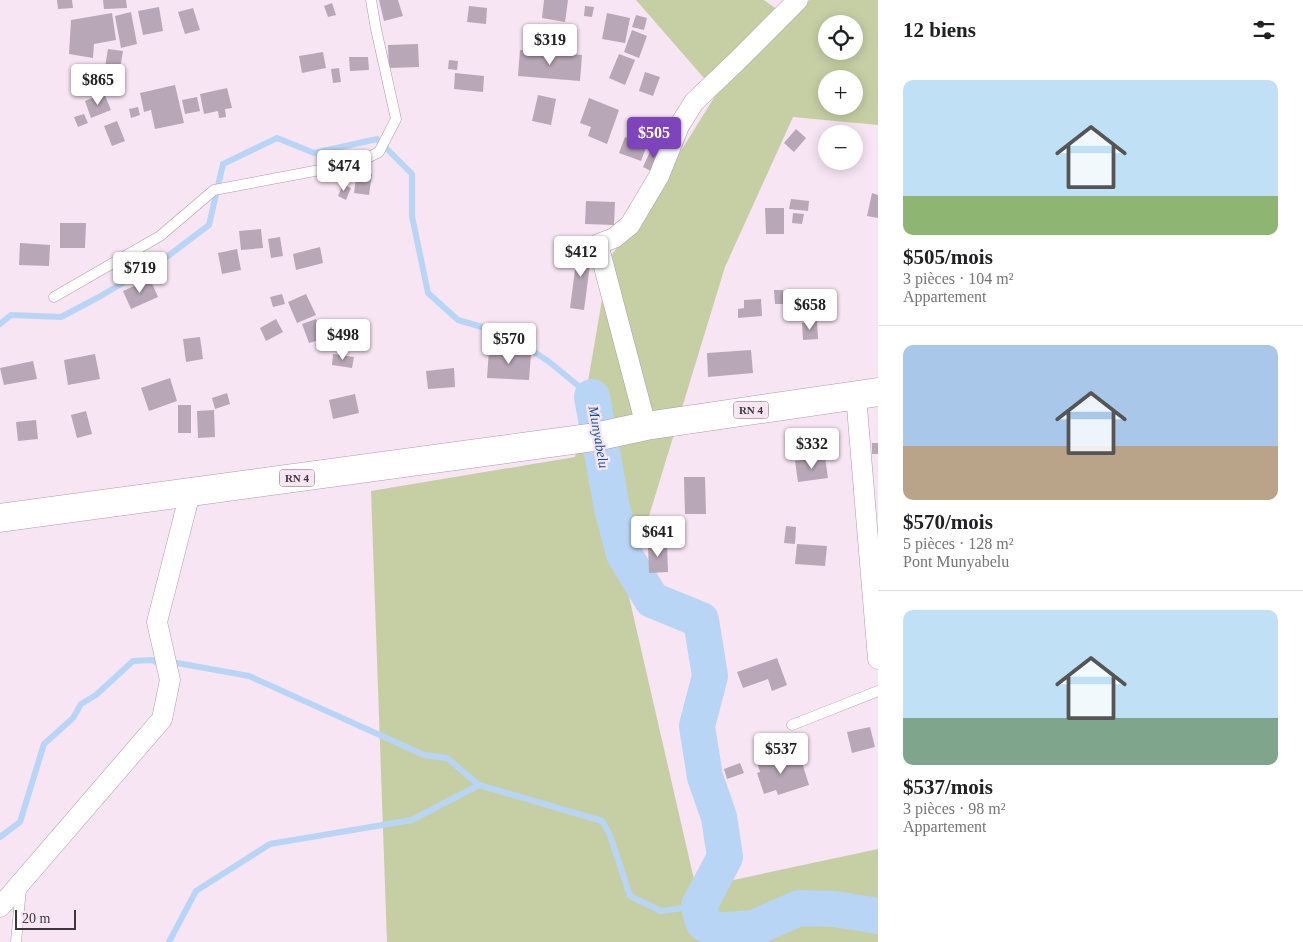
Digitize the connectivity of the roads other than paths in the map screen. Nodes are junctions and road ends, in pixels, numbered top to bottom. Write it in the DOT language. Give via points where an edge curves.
graph roads {
  1 [pos="371,0"];
  2 [pos="798,0"];
  3 [pos="54,297"];
  4 [pos="867,394"];
  5 [pos="635,429"];
  6 [pos="190,493"];
  7 [pos="0,518"];
  8 [pos="876,604"];
  9 [pos="878,659"];
  10 [pos="878,692"];
  11 [pos="792,725"];
  12 [pos="21,882"];
  13 [pos="0,907"];
  14 [pos="16,942"];
  1 -- 3 [label="lane" via="396,119 379,152 357,163 214,190 160,236"];
  2 -- 5 [label="street" via="694,102 679,126 659,176 630,225 614,238 598,244"];
  4 -- 5 [label="highway, RN 4"];
  4 -- 8 [label="street"];
  5 -- 6 [label="highway, RN 4"];
  6 -- 7 [label="highway, RN 4"];
  6 -- 12 [label="street" via="157,622 170,680 162,719"];
  8 -- 9 [label="street"];
  10 -- 11 [label="lane"];
  12 -- 13 [label="street"];
  12 -- 14 [label="lane"];
}
